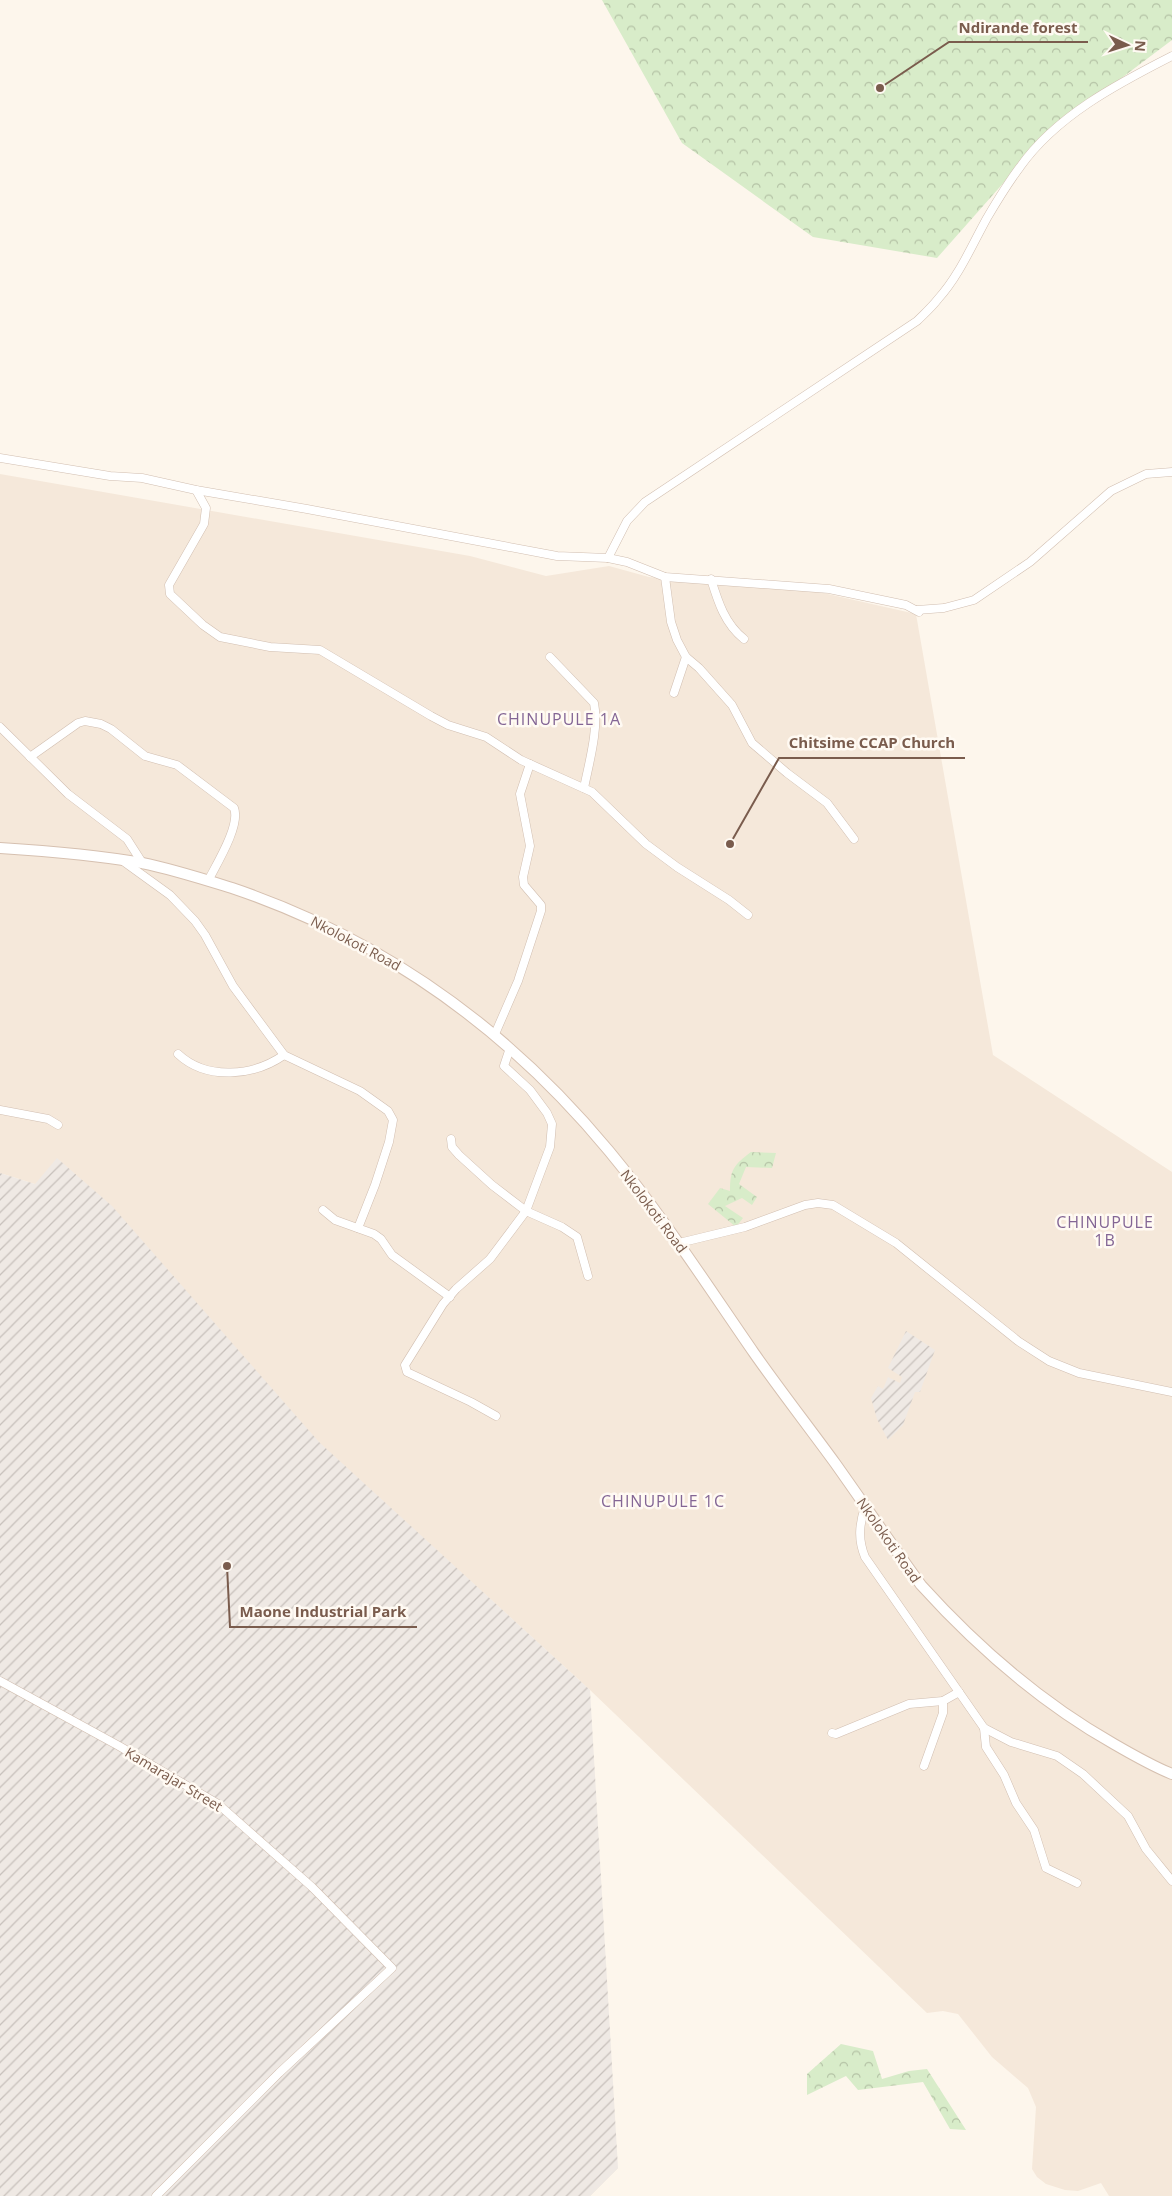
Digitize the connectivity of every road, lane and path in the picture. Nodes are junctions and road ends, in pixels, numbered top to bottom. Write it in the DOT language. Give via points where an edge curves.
graph roads {
  1 [pos="1172,56"];
  2 [pos="0,458"];
  3 [pos="1172,472"];
  4 [pos="196,490"];
  5 [pos="608,558"];
  6 [pos="665,576"];
  7 [pos="711,579"];
  8 [pos="744,639"];
  9 [pos="686,657"];
  10 [pos="550,658"];
  11 [pos="674,693"];
  12 [pos="0,727"];
  13 [pos="30,757"];
  14 [pos="530,764"];
  15 [pos="584,788"];
  16 [pos="854,839"];
  17 [pos="0,848"];
  18 [pos="123,861"];
  19 [pos="142,864"];
  20 [pos="208,881"];
  21 [pos="748,915"];
  22 [pos="495,1034"];
  23 [pos="510,1048"];
  24 [pos="178,1054"];
  25 [pos="284,1055"];
  26 [pos="0,1110"];
  27 [pos="58,1125"];
  28 [pos="451,1138"];
  29 [pos="323,1210"];
  30 [pos="526,1211"];
  31 [pos="358,1228"];
  32 [pos="679,1243"];
  33 [pos="588,1276"];
  34 [pos="450,1296"];
  35 [pos="1172,1392"];
  36 [pos="496,1416"];
  37 [pos="865,1507"];
  38 [pos="0,1681"];
  39 [pos="959,1692"];
  40 [pos="944,1701"];
  41 [pos="984,1728"];
  42 [pos="832,1734"];
  43 [pos="924,1766"];
  44 [pos="1172,1774"];
  45 [pos="1172,1881"];
  46 [pos="1077,1883"];
  47 [pos="156,2196"];
  1 -- 5 [label="street" via="1089,104 1056,127 1037,146 988,216 956,276 939,299 916,321 645,502 627,521"];
  2 -- 4 [label="street" via="142,478"];
  3 -- 7 [label="street" via="1146,474 1111,491 1030,562 974,600 944,608 918,611 906,605 829,589"];
  4 -- 5 [label="street" via="556,556"];
  4 -- 14 [label="street" via="206,508 204,524 169,585 170,594 203,625 220,637 252,644 320,650 431,716 486,737"];
  5 -- 6 [label="street"];
  6 -- 7 [label="street"];
  6 -- 9 [label="street" via="671,622"];
  7 -- 8 [label="street" via="726,618"];
  9 -- 11 [label="street"];
  9 -- 16 [label="street" via="732,705 752,743 787,774 827,802"];
  10 -- 15 [label="street" via="594,703 592,746"];
  12 -- 13 [label="street"];
  13 -- 19 [label="street" via="86,809 127,839"];
  13 -- 20 [label="street" via="84,721 111,729 144,756 177,765 236,812 232,830"];
  14 -- 15 [label="street"];
  14 -- 22 [label="street" via="520,794 530,846 523,877 524,885 541,905 541,911 518,981"];
  15 -- 21 [label="street" via="606,803 646,844"];
  17 -- 18 [label="main road, Nkolokoti Road"];
  18 -- 19 [label="main road, Nkolokoti Road"];
  18 -- 25 [label="street" via="170,895 195,921 233,986"];
  19 -- 20 [label="main road, Nkolokoti Road"];
  20 -- 22 [label="main road, Nkolokoti Road" via="332,928 430,985"];
  22 -- 23 [label="main road, Nkolokoti Road"];
  23 -- 30 [label="street" via="505,1069 539,1101 552,1124 550,1147"];
  23 -- 32 [label="main road, Nkolokoti Road" via="604,1144"];
  24 -- 25 [label="street" via="199,1068 220,1072 257,1068"];
  25 -- 31 [label="street" via="360,1091 384,1107 393,1120 382,1164"];
  26 -- 27 [label="street" via="48,1119"];
  28 -- 30 [label="street" via="452,1147 459,1155"];
  29 -- 31 [label="street" via="334,1220"];
  30 -- 33 [label="street" via="576,1236"];
  30 -- 34 [label="street" via="490,1259"];
  31 -- 34 [label="street" via="381,1239 392,1255"];
  32 -- 35 [label="street" via="745,1227 805,1204 833,1205 896,1242 1018,1341 1049,1361 1079,1373"];
  32 -- 37 [label="main road, Nkolokoti Road"];
  34 -- 36 [label="street" via="405,1365 405,1370"];
  37 -- 39 [label="street" via="860,1530 865,1557"];
  37 -- 44 [label="main road, Nkolokoti Road" via="920,1585 993,1660 1088,1730"];
  38 -- 47 [label="street, Kamarajar Street" via="218,1804 312,1887 392,1968 279,2073"];
  39 -- 40 [label="street"];
  39 -- 41 [label="street"];
  40 -- 42 [label="street" via="909,1704"];
  40 -- 43 [label="street" via="943,1713"];
  41 -- 45 [label="street" via="1011,1742 1057,1756 1083,1774 1128,1816 1146,1849"];
  41 -- 46 [label="street" via="986,1747 1034,1830 1046,1868"];
}
